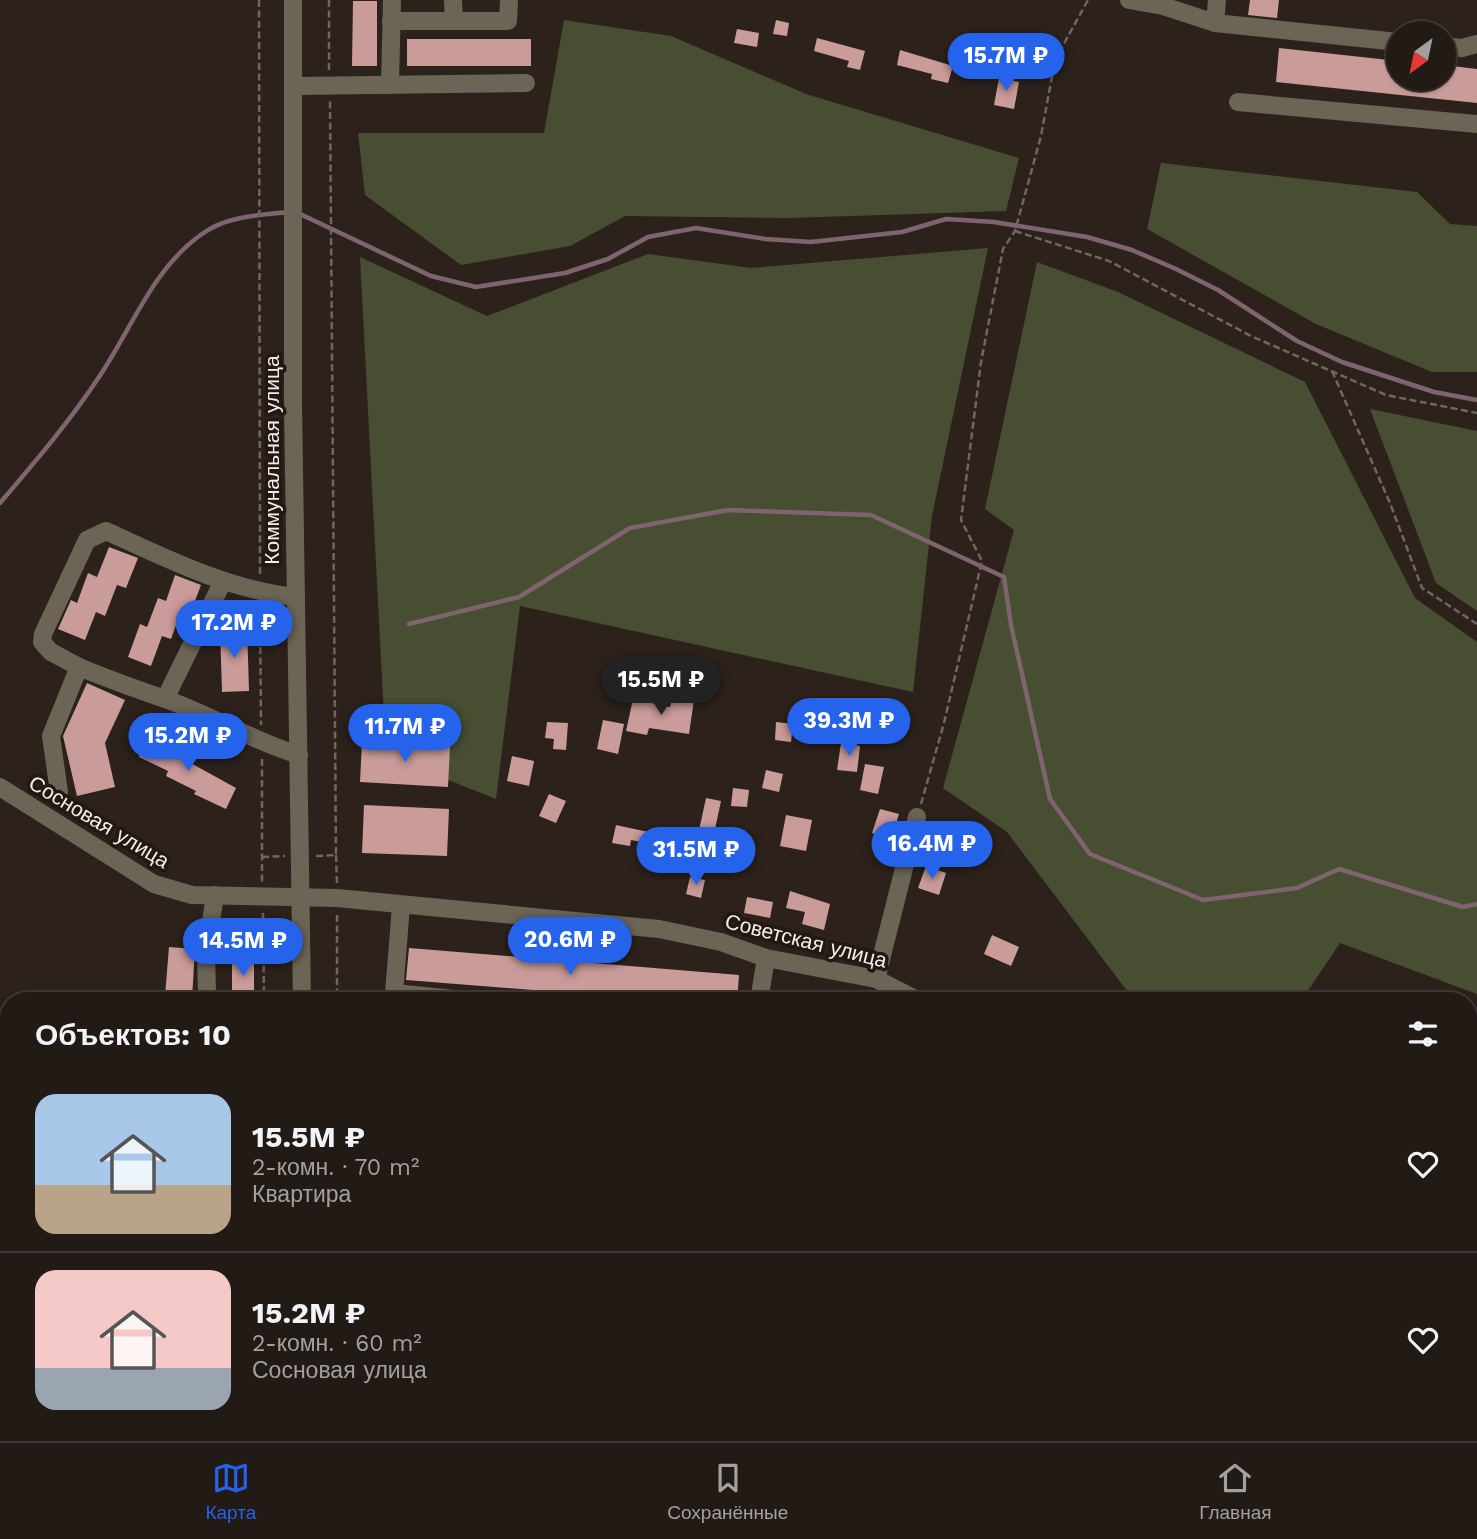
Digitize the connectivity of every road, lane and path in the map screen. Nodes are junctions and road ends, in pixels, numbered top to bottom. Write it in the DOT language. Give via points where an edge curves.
graph roads {
  1 [pos="259,0"];
  2 [pos="293,0"];
  3 [pos="329,0"];
  4 [pos="392,0"];
  5 [pos="453,0"];
  6 [pos="509,0"];
  7 [pos="1088,0"];
  8 [pos="1129,0"];
  9 [pos="1217,0"];
  10 [pos="391,21"];
  11 [pos="454,21"];
  12 [pos="1215,23"];
  13 [pos="1386,41"];
  14 [pos="1477,44"];
  15 [pos="1456,47"];
  16 [pos="526,83"];
  17 [pos="390,85"];
  18 [pos="294,86"];
  19 [pos="330,86"];
  20 [pos="1238,102"];
  21 [pos="1477,124"];
  22 [pos="1015,231"];
  23 [pos="1332,371"];
  24 [pos="1477,413"];
  25 [pos="223,581"];
  26 [pos="260,593"];
  27 [pos="296,597"];
  28 [pos="1477,624"];
  29 [pos="79,667"];
  30 [pos="165,699"];
  31 [pos="261,744"];
  32 [pos="299,755"];
  33 [pos="0,787"];
  34 [pos="59,792"];
  35 [pos="917,817"];
  36 [pos="336,855"];
  37 [pos="301,856"];
  38 [pos="262,857"];
  39 [pos="215,895"];
  40 [pos="262,896"];
  41 [pos="301,896"];
  42 [pos="337,898"];
  43 [pos="401,906"];
  44 [pos="766,958"];
  45 [pos="876,979"];
  46 [pos="207,992"];
  47 [pos="264,992"];
  48 [pos="302,992"];
  49 [pos="337,992"];
  50 [pos="394,992"];
  51 [pos="760,992"];
  52 [pos="901,992"];
  1 -- 26 [label="path"];
  2 -- 18 [label="street, Коммунальная улица"];
  3 -- 19 [label="path"];
  4 -- 10 [label="street"];
  5 -- 11 [label="street"];
  6 -- 11 [label="street" via="508,21"];
  7 -- 22 [label="path" via="1055,60 1041,136"];
  8 -- 12 [label="street"];
  9 -- 12 [label="street"];
  10 -- 11 [label="street"];
  10 -- 17 [label="street"];
  12 -- 13 [label="street"];
  14 -- 15 [label="street"];
  16 -- 17 [label="street"];
  17 -- 19 [label="street"];
  18 -- 19 [label="street"];
  18 -- 27 [label="street, Коммунальная улица"];
  19 -- 36 [label="path"];
  20 -- 21 [label="street"];
  22 -- 23 [label="path" via="1109,261 1251,336"];
  22 -- 35 [label="path" via="1003,249 981,362 961,520 982,561"];
  23 -- 24 [label="path" via="1386,395"];
  23 -- 28 [label="path" via="1391,503 1422,588"];
  25 -- 26 [label="street"];
  25 -- 29 [label="street" via="106,531 87,540 42,642"];
  25 -- 30 [label="street"];
  26 -- 27 [label="street"];
  26 -- 31 [label="path"];
  27 -- 32 [label="street, Коммунальная улица"];
  29 -- 30 [label="street"];
  29 -- 34 [label="street" via="51,736"];
  30 -- 31 [label="street"];
  31 -- 32 [label="street"];
  31 -- 38 [label="path"];
  32 -- 37 [label="street, Коммунальная улица"];
  33 -- 39 [label="street, Сосновая улица" via="154,884 181,893"];
  35 -- 45 [label="street"];
  36 -- 37 [label="path"];
  36 -- 42 [label="path"];
  37 -- 38 [label="path"];
  37 -- 41 [label="street, Коммунальная улица"];
  38 -- 40 [label="path"];
  39 -- 40 [label="street, Сосновая улица"];
  39 -- 46 [label="street" via="206,955"];
  40 -- 41 [label="street, Сосновая улица"];
  40 -- 47 [label="path"];
  41 -- 42 [label="street, Советская улица"];
  41 -- 48 [label="street, Коммунальная улица"];
  42 -- 43 [label="street, Советская улица"];
  42 -- 49 [label="path"];
  43 -- 44 [label="street, Советская улица" via="659,929 721,942"];
  43 -- 50 [label="street"];
  44 -- 45 [label="street, Советская улица"];
  44 -- 51 [label="street"];
  45 -- 52 [label="street, Советская улица"];
}
